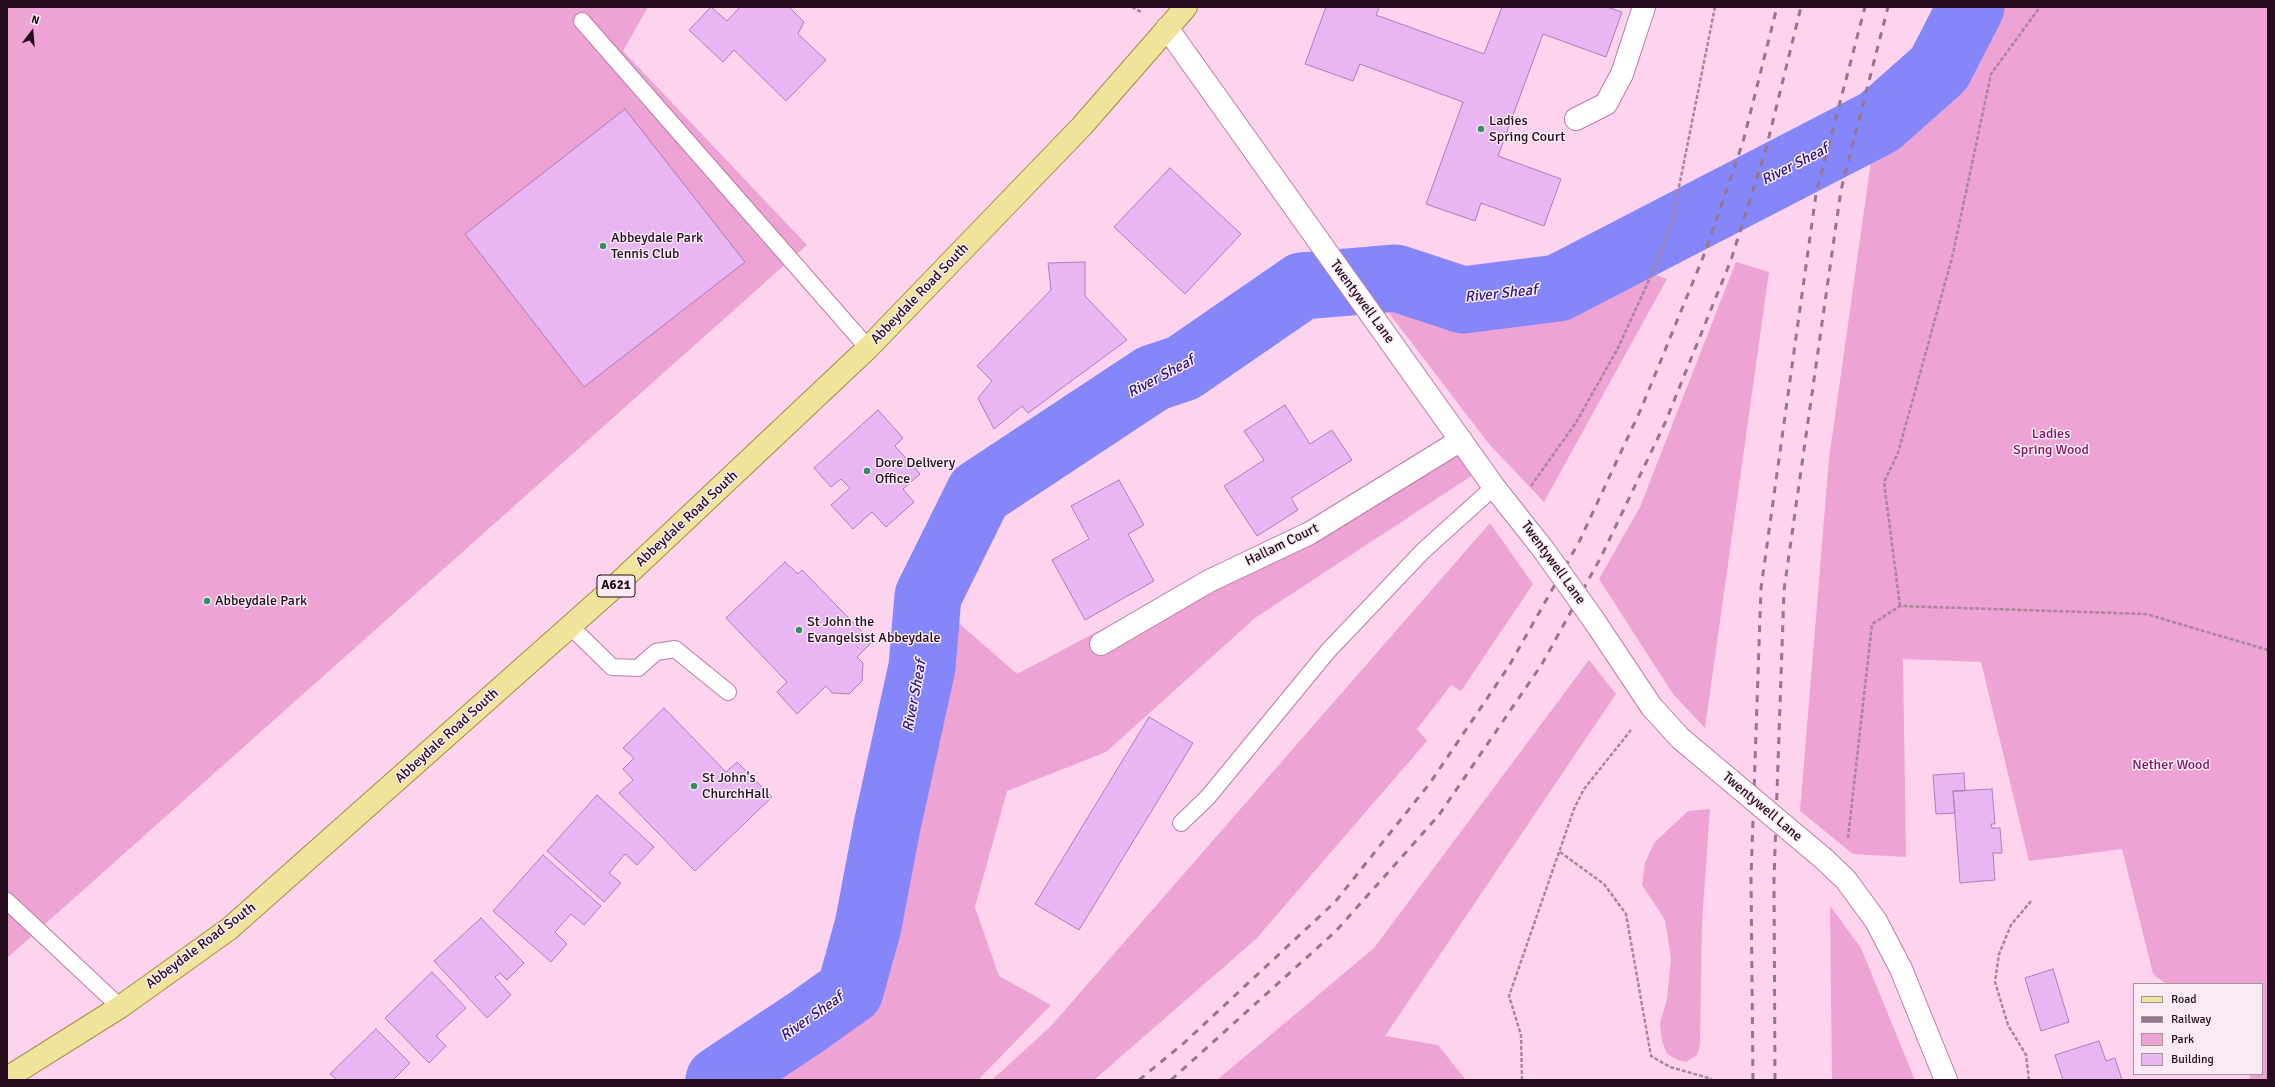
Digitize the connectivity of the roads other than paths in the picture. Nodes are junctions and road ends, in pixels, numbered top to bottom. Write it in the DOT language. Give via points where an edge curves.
graph roads {
  1 [pos="1186,7"];
  2 [pos="1644,7"];
  3 [pos="582,21"];
  4 [pos="1167,28"];
  5 [pos="1576,119"];
  6 [pos="868,348"];
  7 [pos="1461,440"];
  8 [pos="1494,487"];
  9 [pos="570,626"];
  10 [pos="1101,644"];
  11 [pos="728,692"];
  12 [pos="1181,823"];
  13 [pos="7,901"];
  14 [pos="120,1008"];
  15 [pos="7,1078"];
  16 [pos="1946,1080"];
  1 -- 4 [label="main road, Abbeydale Road South / A621"];
  2 -- 5 [label="street" via="1622,74 1606,104"];
  3 -- 6 [label="lane"];
  4 -- 6 [label="main road, Abbeydale Road South / A621" via="1082,126"];
  4 -- 7 [label="street, Twentywell Lane"];
  6 -- 9 [label="main road, Abbeydale Road South / A621"];
  7 -- 8 [label="street, Twentywell Lane"];
  7 -- 10 [label="street, Hallam Court" via="1310,533 1209,581"];
  8 -- 12 [label="lane" via="1423,551 1328,651 1208,797"];
  8 -- 16 [label="street, Twentywell Lane, bridge" via="1543,549 1651,706 1680,738 1830,865 1860,897 1891,947"];
  9 -- 11 [label="lane" via="612,667 638,668 656,652 675,649"];
  9 -- 14 [label="main road, Abbeydale Road South / A621" via="229,929"];
  13 -- 14 [label="lane"];
  14 -- 15 [label="main road, Abbeydale Road South / A621"];
}
